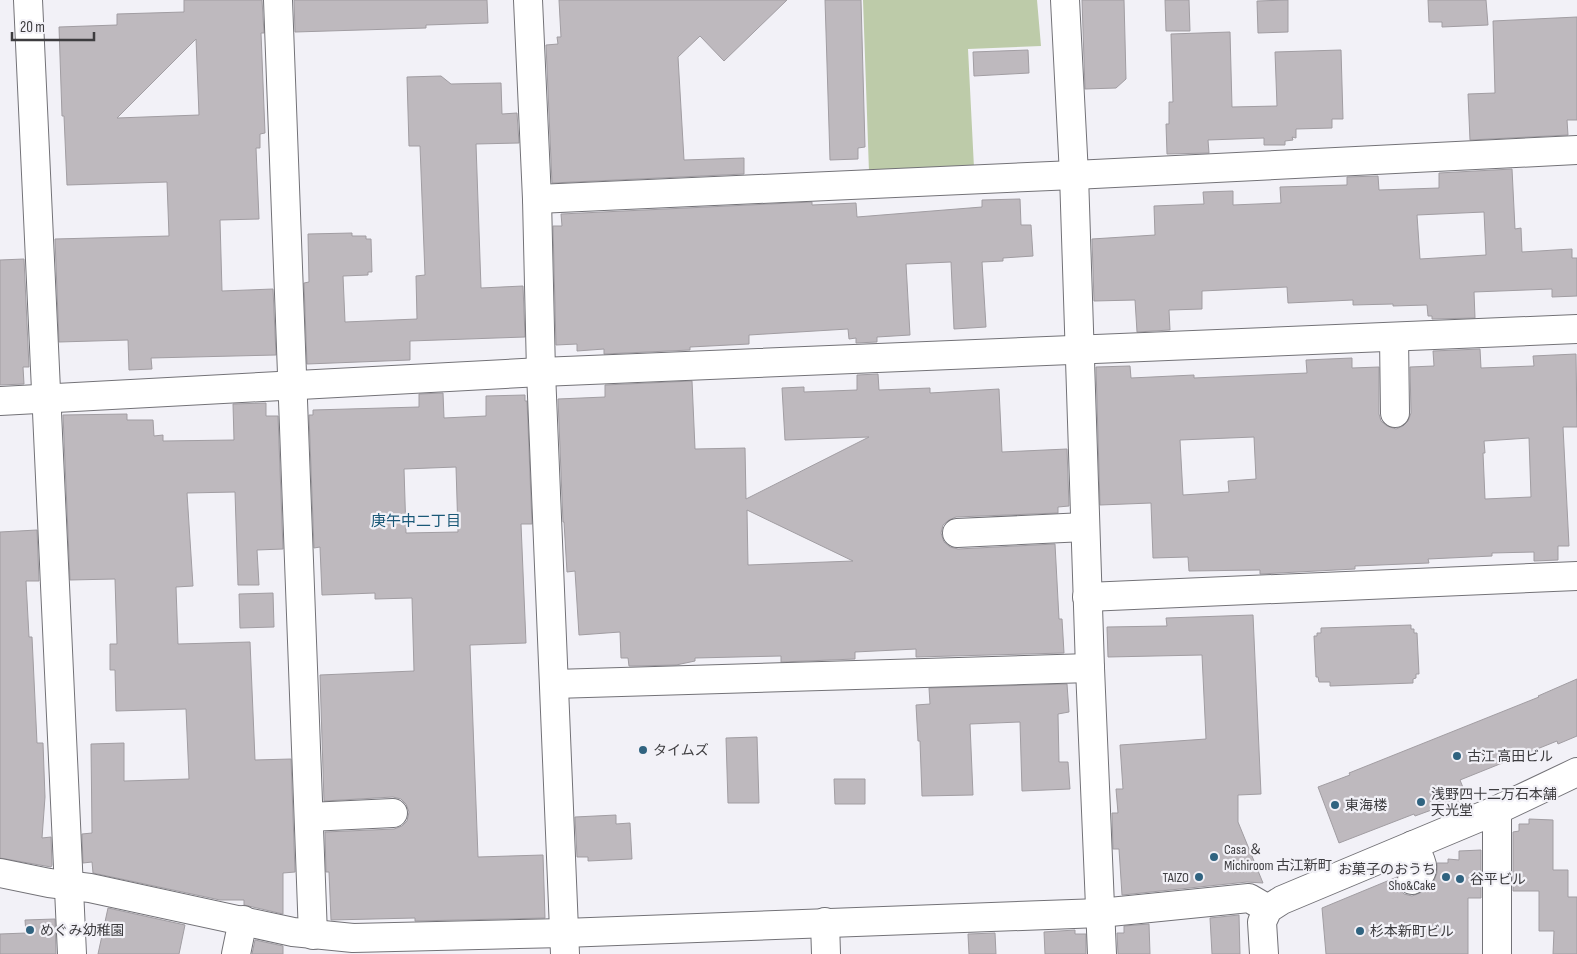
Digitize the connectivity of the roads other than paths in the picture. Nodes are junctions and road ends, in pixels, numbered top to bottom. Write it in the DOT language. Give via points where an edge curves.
graph roads {
  1 [pos="28,0"];
  2 [pos="278,0"];
  3 [pos="528,0"];
  4 [pos="1065,0"];
  5 [pos="1577,150"];
  6 [pos="1074,175"];
  7 [pos="537,199"];
  8 [pos="1577,329"];
  9 [pos="1394,337"];
  10 [pos="1079,350"];
  11 [pos="541,372"];
  12 [pos="293,384"];
  13 [pos="47,399"];
  14 [pos="0,401"];
  15 [pos="1395,413"];
  16 [pos="1085,527"];
  17 [pos="957,533"];
  18 [pos="1577,576"];
  19 [pos="1088,597"];
  20 [pos="1090,668"];
  21 [pos="554,684"];
  22 [pos="1577,772"];
  23 [pos="1497,810"];
  24 [pos="393,813"];
  25 [pos="309,817"];
  26 [pos="1413,845"];
  27 [pos="0,873"];
  28 [pos="1412,880"];
  29 [pos="68,886"];
  30 [pos="1268,909"];
  31 [pos="1100,912"];
  32 [pos="243,920"];
  33 [pos="825,922"];
  34 [pos="313,935"];
  35 [pos="565,943"];
  36 [pos="353,946"];
  37 [pos="72,954"];
  38 [pos="236,954"];
  39 [pos="826,954"];
  40 [pos="1102,954"];
  41 [pos="1264,954"];
  42 [pos="1497,954"];
  1 -- 13 [label="street"];
  2 -- 12 [label="street"];
  3 -- 7 [label="street"];
  4 -- 6 [label="street"];
  5 -- 6 [label="street"];
  6 -- 7 [label="street"];
  6 -- 10 [label="street"];
  7 -- 11 [label="street"];
  8 -- 9 [label="street"];
  9 -- 10 [label="street"];
  9 -- 15 [label="street"];
  10 -- 11 [label="street"];
  10 -- 16 [label="street"];
  11 -- 12 [label="street"];
  11 -- 21 [label="street"];
  12 -- 13 [label="street"];
  12 -- 25 [label="street"];
  13 -- 14 [label="street"];
  13 -- 29 [label="street"];
  16 -- 17 [label="street"];
  16 -- 19 [label="street"];
  18 -- 19 [label="street"];
  19 -- 20 [label="street"];
  20 -- 21 [label="street"];
  20 -- 31 [label="street"];
  21 -- 35 [label="street"];
  22 -- 23 [label="street"];
  23 -- 26 [label="street"];
  23 -- 42 [label="street"];
  24 -- 25 [label="street"];
  25 -- 34 [label="street"];
  26 -- 28 [label="street" via="1423,867"];
  26 -- 30 [label="street" via="1282,900"];
  27 -- 29 [label="street"];
  29 -- 32 [label="street"];
  29 -- 37 [label="street"];
  30 -- 31 [label="street" via="1249,898"];
  30 -- 41 [label="street" via="1262,922"];
  31 -- 33 [label="street"];
  31 -- 40 [label="street"];
  32 -- 34 [label="street"];
  32 -- 38 [label="street"];
  33 -- 35 [label="street"];
  33 -- 39 [label="street"];
  34 -- 36 [label="street"];
  35 -- 36 [label="street"];
}
